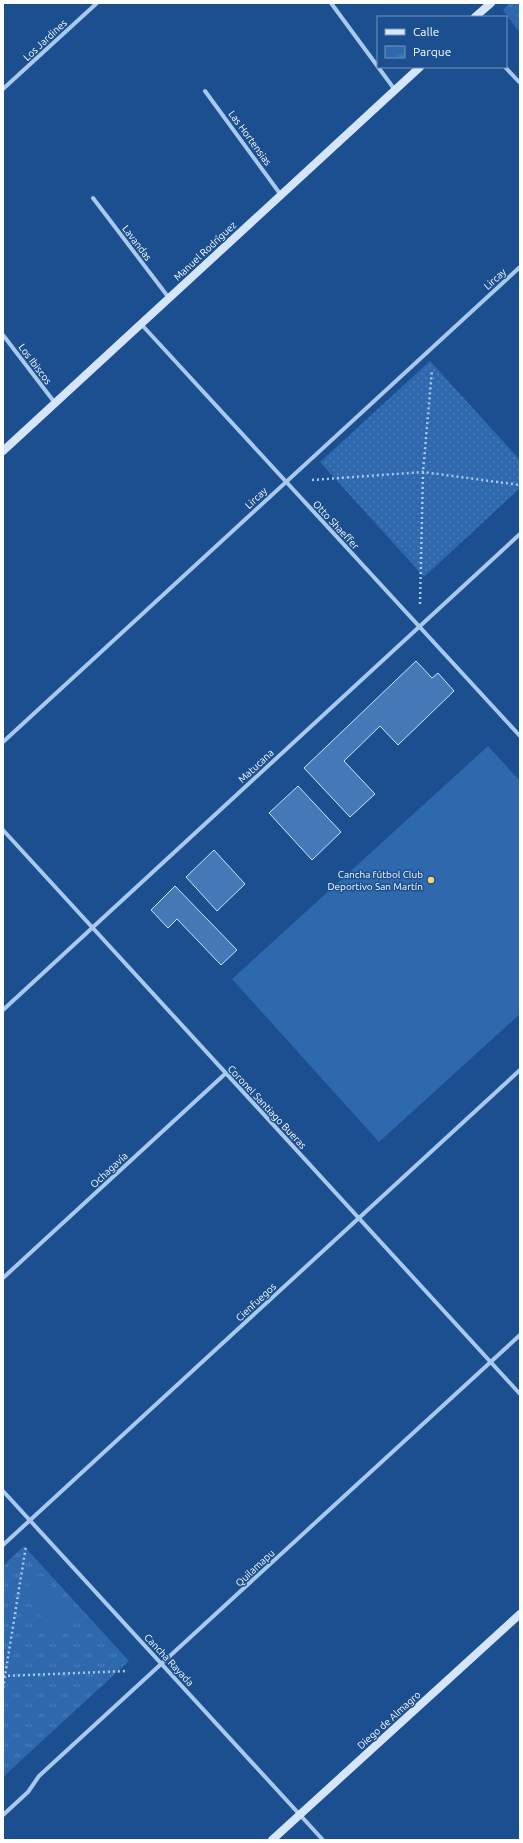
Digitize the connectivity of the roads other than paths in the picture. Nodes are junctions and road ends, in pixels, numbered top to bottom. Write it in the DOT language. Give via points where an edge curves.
graph roads {
  1 [pos="97,3"];
  2 [pos="330,3"];
  3 [pos="491,3"];
  4 [pos="476,16"];
  5 [pos="377,66"];
  6 [pos="379,68"];
  7 [pos="419,68"];
  8 [pos="506,68"];
  9 [pos="520,83"];
  10 [pos="3,90"];
  11 [pos="395,90"];
  12 [pos="206,91"];
  13 [pos="281,195"];
  14 [pos="93,198"];
  15 [pos="520,267"];
  16 [pos="169,298"];
  17 [pos="141,324"];
  18 [pos="3,335"];
  19 [pos="55,403"];
  20 [pos="3,451"];
  21 [pos="286,482"];
  22 [pos="520,534"];
  23 [pos="419,627"];
  24 [pos="520,736"];
  25 [pos="3,742"];
  26 [pos="3,830"];
  27 [pos="92,928"];
  28 [pos="3,1010"];
  29 [pos="520,1070"];
  30 [pos="226,1073"];
  31 [pos="359,1218"];
  32 [pos="3,1278"];
  33 [pos="520,1335"];
  34 [pos="490,1362"];
  35 [pos="520,1394"];
  36 [pos="3,1491"];
  37 [pos="30,1521"];
  38 [pos="3,1545"];
  39 [pos="520,1614"];
  40 [pos="161,1664"];
  41 [pos="3,1815"];
  42 [pos="300,1815"];
  43 [pos="272,1840"];
  44 [pos="323,1840"];
  1 -- 10 [label="street, Los Jardines"];
  2 -- 5 [label="street"];
  3 -- 4 [label="street"];
  6 -- 11 [label="street"];
  7 -- 11 [label="street, Manuel Rodríguez"];
  8 -- 9 [label="street"];
  11 -- 13 [label="street, Manuel Rodríguez"];
  12 -- 13 [label="street, Las Hortensias"];
  13 -- 16 [label="street, Manuel Rodríguez"];
  14 -- 16 [label="street, Lavandas"];
  15 -- 21 [label="street, Lircay"];
  16 -- 17 [label="street, Manuel Rodríguez"];
  17 -- 19 [label="street, Manuel Rodríguez"];
  17 -- 21 [label="street, Otto Shaeffer"];
  18 -- 19 [label="street, Los Ibiscos"];
  19 -- 20 [label="street, Manuel Rodríguez"];
  21 -- 23 [label="street, Otto Shaeffer"];
  21 -- 25 [label="street, Lircay"];
  22 -- 23 [label="street, Matucana"];
  23 -- 24 [label="street, Otto Shaeffer"];
  23 -- 27 [label="street, Matucana"];
  26 -- 27 [label="street, Coronel Santiago Bueras"];
  27 -- 28 [label="street, Matucana"];
  27 -- 30 [label="street, Coronel Santiago Bueras"];
  29 -- 31 [label="street, Cienfuegos"];
  30 -- 31 [label="street, Coronel Santiago Bueras"];
  30 -- 32 [label="street, Ochagavía"];
  31 -- 34 [label="street, Coronel Santiago Bueras"];
  31 -- 37 [label="street, Cienfuegos"];
  33 -- 34 [label="street, Quilamapu"];
  34 -- 35 [label="street, Coronel Santiago Bueras"];
  34 -- 40 [label="street, Quilamapu"];
  36 -- 37 [label="street, Cancha Rayada"];
  37 -- 38 [label="street, Cienfuegos"];
  37 -- 40 [label="street, Cancha Rayada"];
  39 -- 42 [label="street, Diego de Almagro"];
  40 -- 41 [label="street, Quilamapu" via="39,1776 28,1792"];
  40 -- 42 [label="street, Cancha Rayada"];
  42 -- 43 [label="street, Diego de Almagro"];
  42 -- 44 [label="street, Cancha Rayada"];
}
